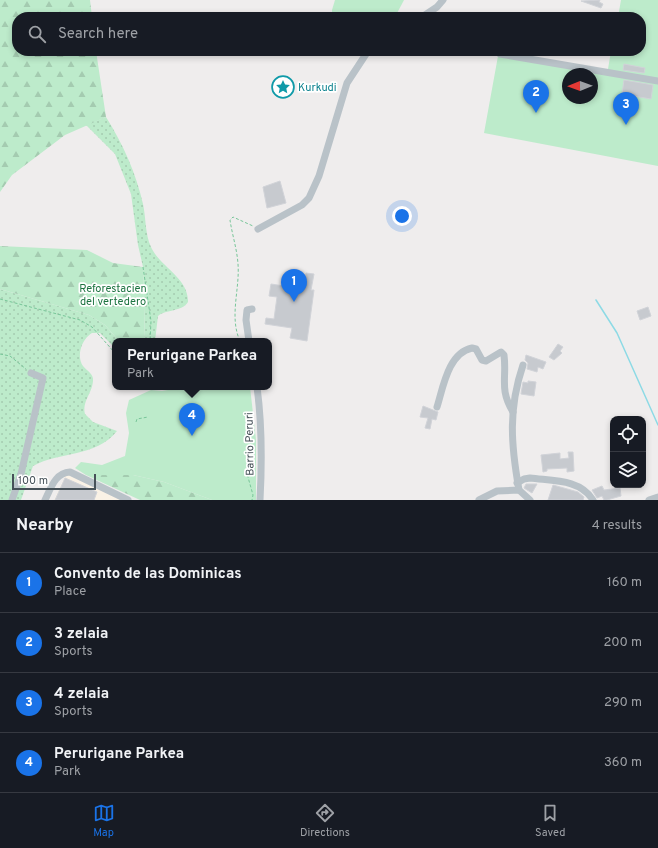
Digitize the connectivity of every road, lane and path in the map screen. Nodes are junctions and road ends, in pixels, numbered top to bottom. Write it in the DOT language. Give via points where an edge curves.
graph roads {
  1 [pos="443,0"];
  2 [pos="430,12"];
  3 [pos="365,56"];
  4 [pos="512,56"];
  5 [pos="658,81"];
  6 [pos="258,228"];
  7 [pos="143,267"];
  8 [pos="0,299"];
  9 [pos="252,308"];
  10 [pos="150,338"];
  11 [pos="239,338"];
  12 [pos="249,338"];
  13 [pos="112,349"];
  14 [pos="0,354"];
  15 [pos="523,365"];
  16 [pos="31,373"];
  17 [pos="257,390"];
  18 [pos="437,408"];
  19 [pos="512,412"];
  20 [pos="148,417"];
  21 [pos="136,422"];
  22 [pos="246,470"];
  23 [pos="518,486"];
  24 [pos="658,497"];
  25 [pos="12,500"];
  26 [pos="45,500"];
  27 [pos="128,500"];
  28 [pos="252,500"];
  29 [pos="260,500"];
  30 [pos="479,500"];
  31 [pos="530,500"];
  32 [pos="593,500"];
  33 [pos="649,500"];
  1 -- 2 [label="street"];
  3 -- 6 [label="street" via="347,83 319,176 309,198"];
  4 -- 5 [label="street"];
  6 -- 11 [label="path" via="233,217 230,220 238,263 235,314"];
  7 -- 10 [label="path" via="151,321"];
  8 -- 13 [label="path" via="80,320 92,326"];
  9 -- 12 [label="street" via="246,315"];
  14 -- 16 [label="path" via="10,356"];
  15 -- 19 [label="street"];
  16 -- 25 [label="street" via="43,378 21,474"];
  17 -- 29 [label="street, Barrio Peruri" via="260,406"];
  18 -- 19 [label="street" via="454,362 460,354 472,348 476,349 482,360 501,352 504,355 503,382 506,401"];
  19 -- 23 [label="street" via="511,437"];
  20 -- 21 [label="path"];
  22 -- 28 [label="path"];
  23 -- 30 [label="street" via="497,491"];
  23 -- 31 [label="street"];
  23 -- 32 [label="street" via="524,479 530,478 567,482 581,487"];
  24 -- 33 [label="street"];
  26 -- 27 [label="street" via="56,479 70,472"];
}
